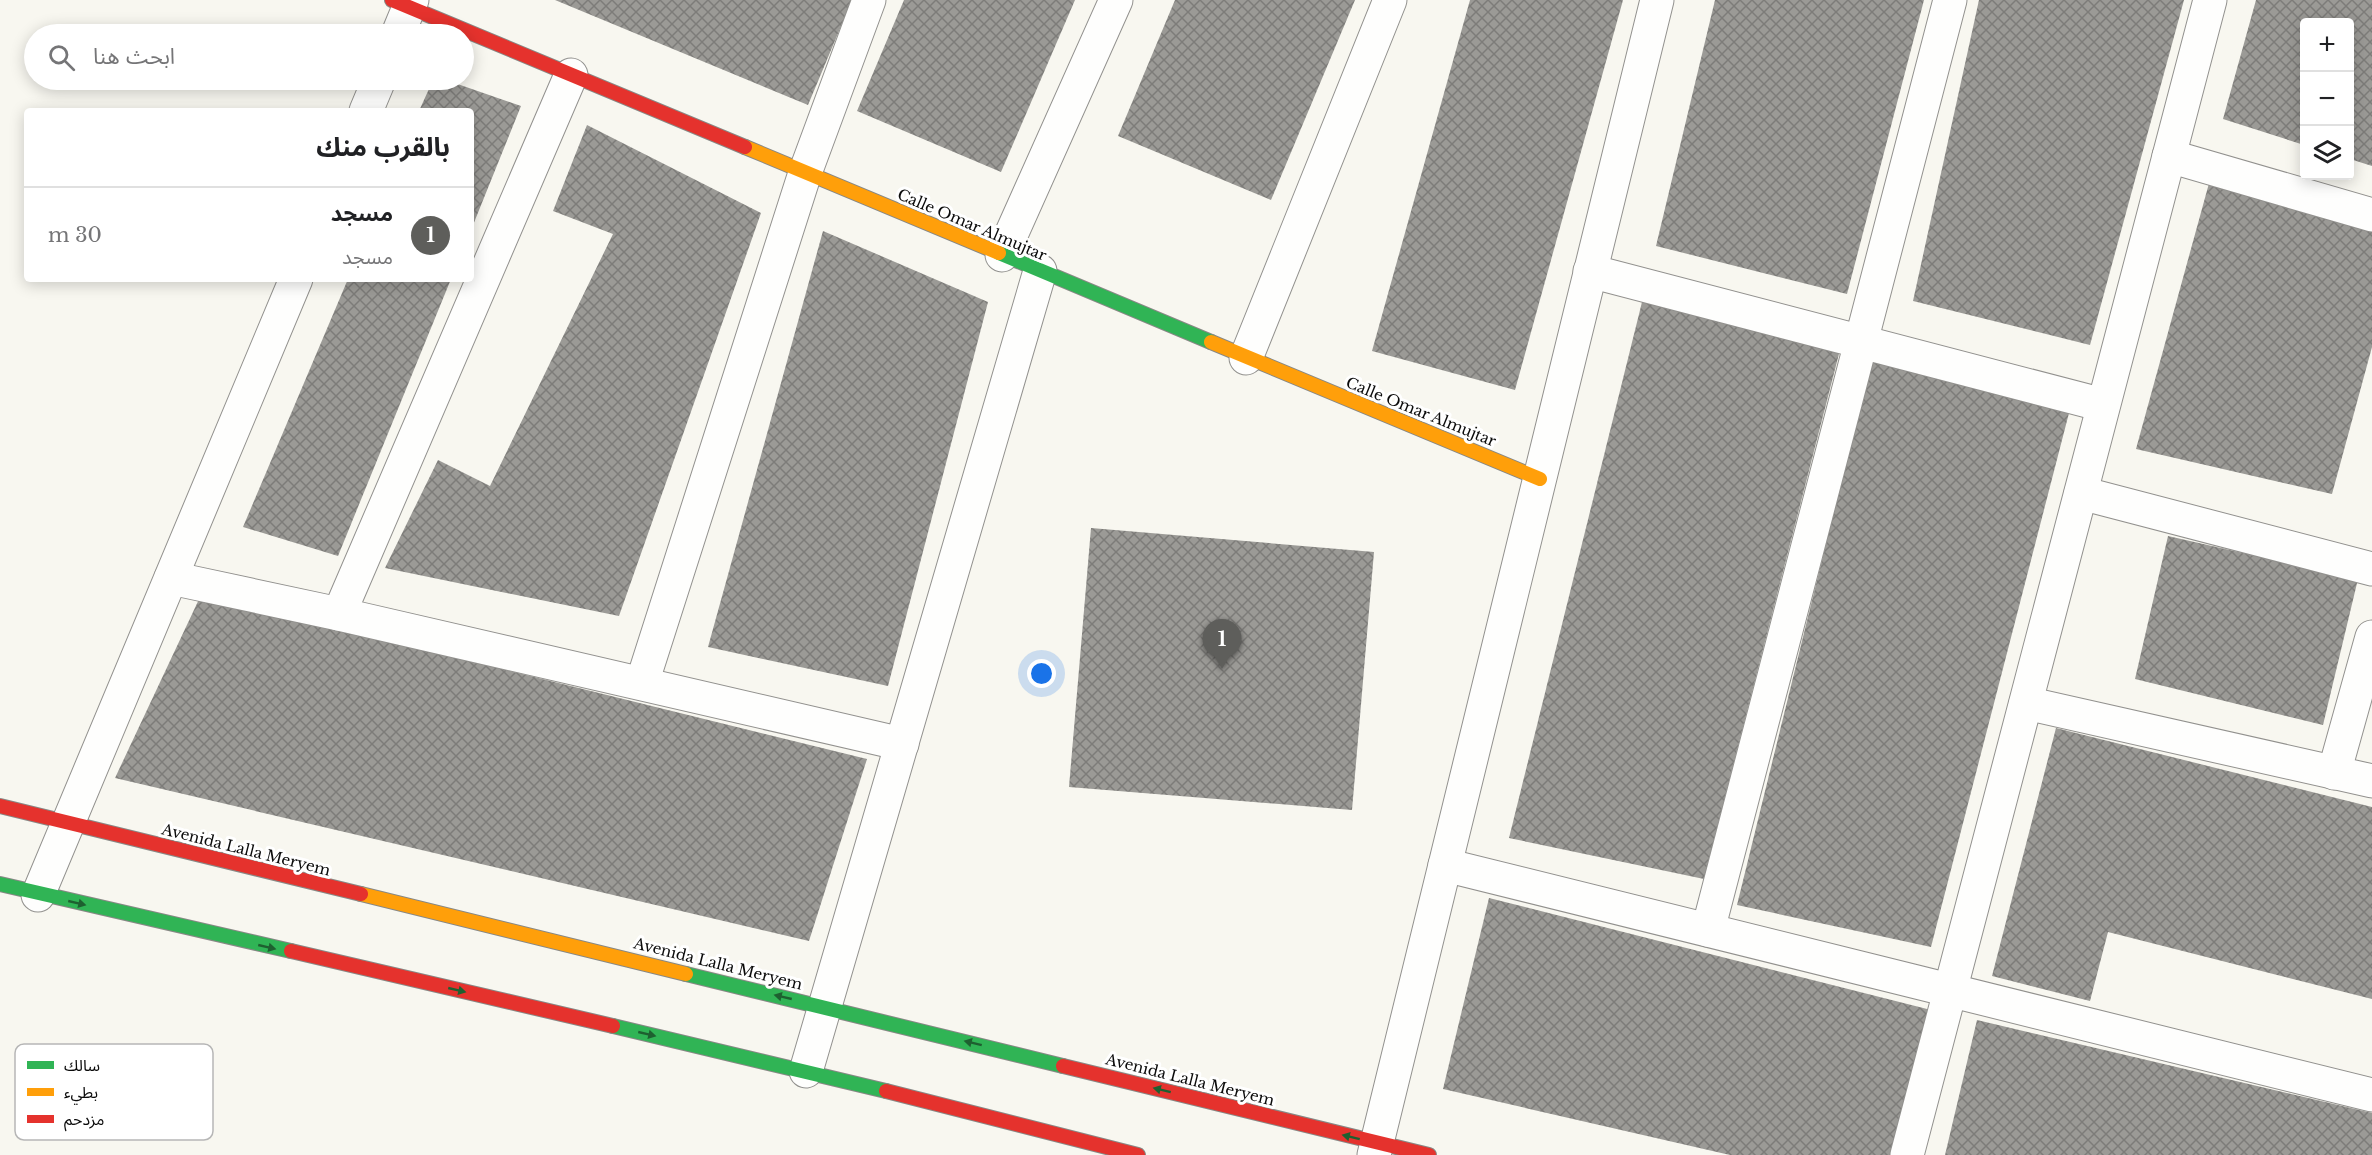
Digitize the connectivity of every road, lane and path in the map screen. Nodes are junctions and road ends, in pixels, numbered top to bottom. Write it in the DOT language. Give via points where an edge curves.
graph roads {
  1 [pos="869,0"];
  2 [pos="1116,0"];
  3 [pos="1390,0"];
  4 [pos="1657,0"];
  5 [pos="1950,0"];
  6 [pos="2210,0"];
  7 [pos="403,10"];
  8 [pos="439,24"];
  9 [pos="474,37"];
  10 [pos="571,75"];
  11 [pos="375,90"];
  12 [pos="367,108"];
  13 [pos="2169,156"];
  14 [pos="805,173"];
  15 [pos="2372,215"];
  16 [pos="1002,255"];
  17 [pos="1040,271"];
  18 [pos="1590,271"];
  19 [pos="295,282"];
  20 [pos="1861,342"];
  21 [pos="1246,357"];
  22 [pos="2103,405"];
  23 [pos="1540,479"];
  24 [pos="2081,493"];
  25 [pos="2372,569"];
  26 [pos="171,578"];
  27 [pos="339,614"];
  28 [pos="2372,637"];
  29 [pos="642,683"];
  30 [pos="2026,703"];
  31 [pos="902,744"];
  32 [pos="2334,773"];
  33 [pos="2372,781"];
  34 [pos="0,807"];
  35 [pos="68,824"];
  36 [pos="1445,865"];
  37 [pos="0,884"];
  38 [pos="38,894"];
  39 [pos="1708,930"];
  40 [pos="1950,990"];
  41 [pos="825,1007"];
  42 [pos="806,1071"];
  43 [pos="2372,1095"];
  44 [pos="1376,1149"];
  45 [pos="1138,1155"];
  46 [pos="1429,1155"];
  47 [pos="1907,1155"];
  1 -- 14 [label="street"];
  2 -- 16 [label="street"];
  3 -- 21 [label="street"];
  4 -- 18 [label="street"];
  5 -- 20 [label="street"];
  6 -- 13 [label="street"];
  7 -- 8 [label="street, Calle Omar Almujtar"];
  9 -- 10 [label="street, Calle Omar Almujtar"];
  10 -- 14 [label="street, Calle Omar Almujtar"];
  10 -- 27 [label="street"];
  11 -- 12 [label="street"];
  13 -- 15 [label="street"];
  13 -- 22 [label="street"];
  14 -- 16 [label="street, Calle Omar Almujtar"];
  14 -- 29 [label="street"];
  16 -- 17 [label="street, Calle Omar Almujtar"];
  17 -- 21 [label="street, Calle Omar Almujtar"];
  17 -- 31 [label="street"];
  18 -- 20 [label="street"];
  18 -- 23 [label="street"];
  19 -- 26 [label="street"];
  20 -- 22 [label="street"];
  20 -- 39 [label="street"];
  21 -- 23 [label="street, Calle Omar Almujtar"];
  22 -- 24 [label="street"];
  23 -- 36 [label="street"];
  24 -- 25 [label="street"];
  24 -- 30 [label="street"];
  26 -- 27 [label="street"];
  26 -- 35 [label="street"];
  27 -- 29 [label="street"];
  28 -- 32 [label="street"];
  29 -- 31 [label="street"];
  30 -- 32 [label="street"];
  30 -- 40 [label="street"];
  31 -- 41 [label="street"];
  32 -- 33 [label="street"];
  34 -- 35 [label="street, Avenida Lalla Meryem"];
  35 -- 38 [label="street"];
  41 -- 35 [label="street, Avenida Lalla Meryem, one-way"];
  36 -- 39 [label="street"];
  36 -- 44 [label="street"];
  37 -- 38 [label="street"];
  38 -- 42 [label="street, one-way"];
  39 -- 40 [label="street"];
  40 -- 43 [label="street"];
  40 -- 47 [label="street"];
  41 -- 42 [label="street"];
  44 -- 41 [label="street, Avenida Lalla Meryem, one-way"];
  42 -- 45 [label="street"];
  44 -- 46 [label="street, Avenida Lalla Meryem"];
}
